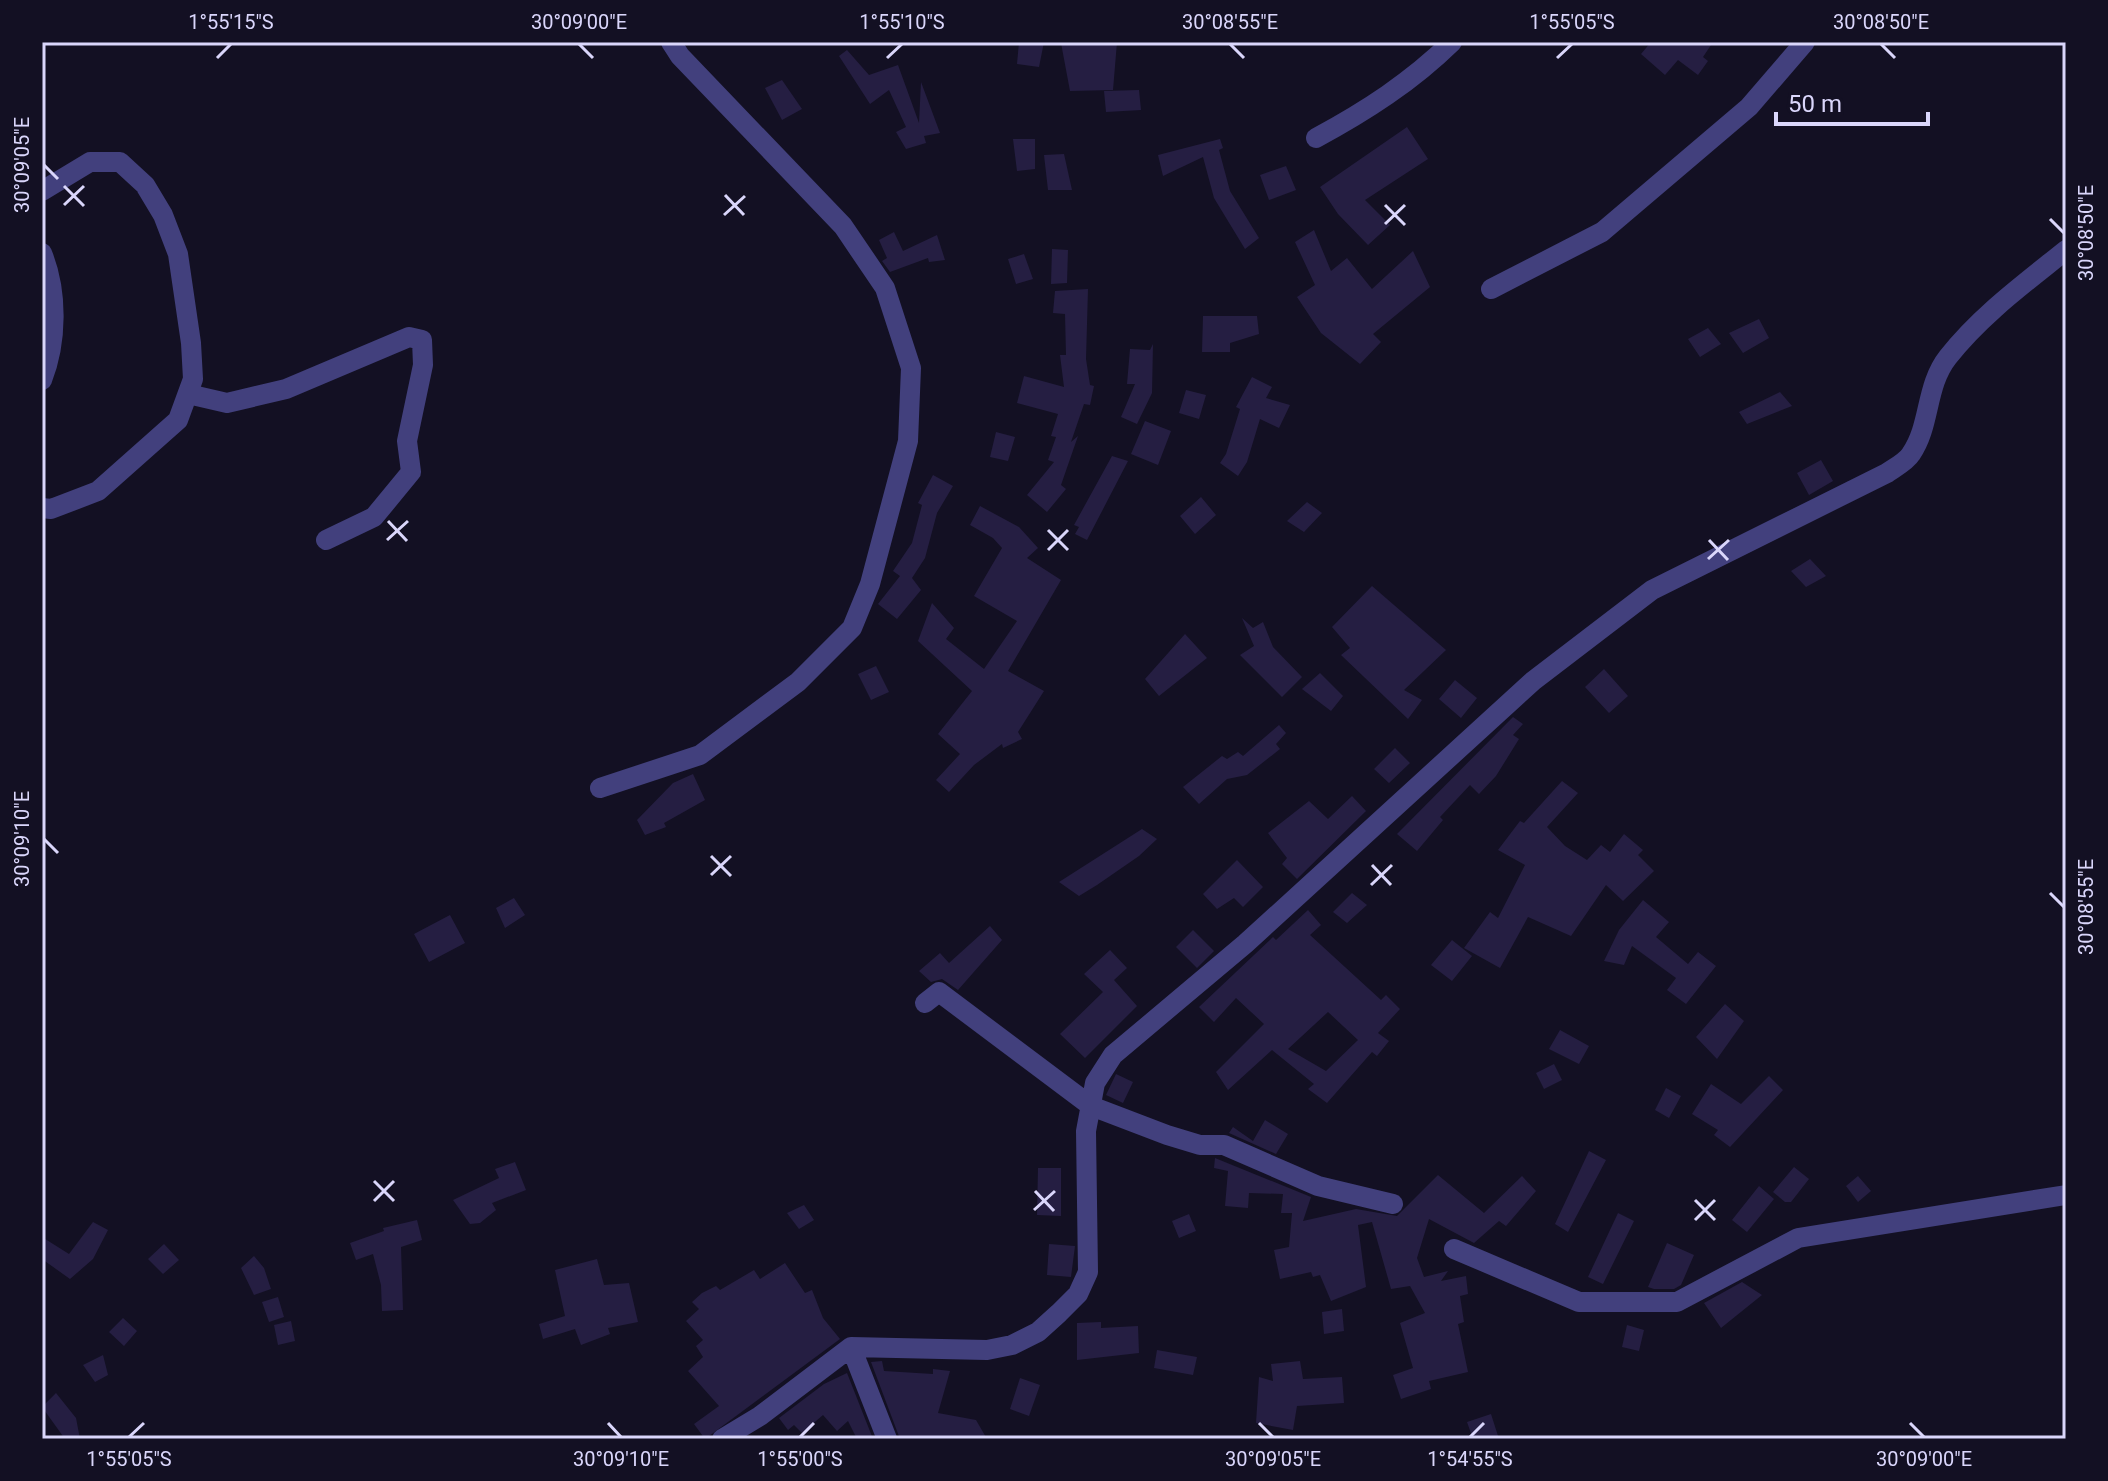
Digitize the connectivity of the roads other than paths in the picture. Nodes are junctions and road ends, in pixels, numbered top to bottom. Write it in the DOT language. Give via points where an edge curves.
graph roads {
  1 [pos="671,42"];
  2 [pos="1452,42"];
  3 [pos="1805,42"];
  4 [pos="1316,138"];
  5 [pos="42,191"];
  6 [pos="2066,250"];
  7 [pos="42,253"];
  8 [pos="1491,289"];
  9 [pos="42,380"];
  10 [pos="188,394"];
  11 [pos="42,508"];
  12 [pos="326,540"];
  13 [pos="600,788"];
  14 [pos="925,1003"];
  15 [pos="1091,1106"];
  16 [pos="2066,1195"];
  17 [pos="1393,1204"];
  18 [pos="1454,1249"];
  19 [pos="851,1347"];
  20 [pos="722,1439"];
  21 [pos="887,1439"];
  1 -- 13 [label="street" via="843,226 885,288 911,368 908,441 870,584 852,628 798,682 700,755"];
  2 -- 4 [label="street" via="1368,110"];
  3 -- 8 [label="street" via="1749,107 1602,232"];
  5 -- 10 [label="street" via="90,162 120,162 145,185 178,254 191,343 193,379"];
  6 -- 15 [label="street" via="1994,308 1946,359 1910,456 1887,473 1652,590 1533,681 1245,944 1113,1055 1095,1083"];
  7 -- 9 [label="street" via="54,293"];
  10 -- 11 [label="street" via="178,420 98,491"];
  10 -- 12 [label="street" via="227,403 286,389 409,337 422,340 423,365 407,441 411,472 374,517"];
  14 -- 15 [label="street" via="939,992"];
  15 -- 17 [label="street" via="1200,1145 1224,1145 1318,1186"];
  15 -- 19 [label="street" via="1086,1131 1088,1272 1078,1294 1038,1332 1012,1345 987,1350"];
  16 -- 18 [label="street" via="1798,1238 1677,1302 1579,1302"];
  19 -- 20 [label="street"];
  19 -- 21 [label="street"];
}
